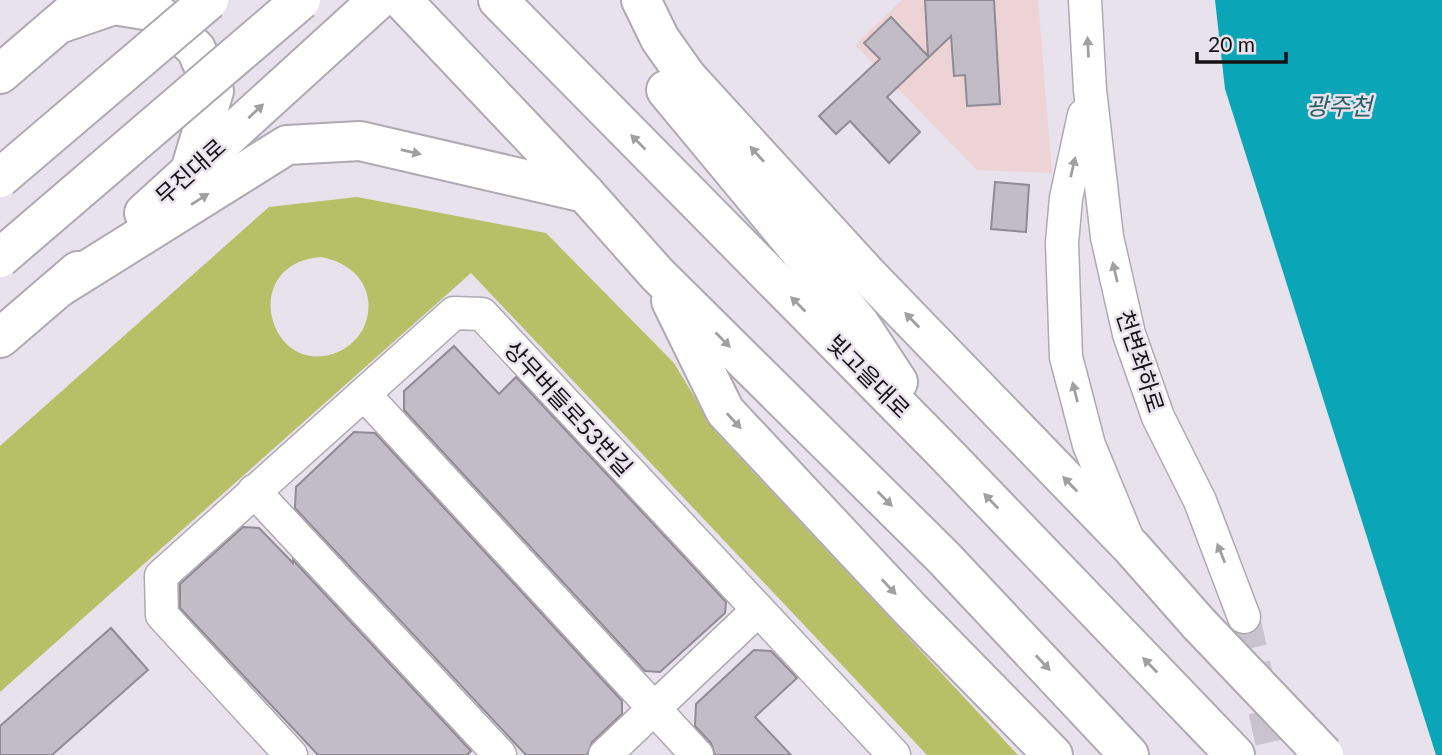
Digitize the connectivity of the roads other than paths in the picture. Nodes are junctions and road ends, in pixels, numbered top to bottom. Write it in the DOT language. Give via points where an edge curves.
graph roads {
  1 [pos="209,0"];
  2 [pos="301,0"];
  3 [pos="378,0"];
  4 [pos="402,0"];
  5 [pos="498,0"];
  6 [pos="619,0"];
  7 [pos="640,0"];
  8 [pos="1085,0"];
  9 [pos="70,8"];
  10 [pos="0,75"];
  11 [pos="1090,90"];
  12 [pos="189,172"];
  13 [pos="0,178"];
  14 [pos="585,193"];
  15 [pos="0,258"];
  16 [pos="657,274"];
  17 [pos="60,287"];
  18 [pos="0,338"];
  19 [pos="364,394"];
  20 [pos="943,452"];
  21 [pos="254,491"];
  22 [pos="1132,548"];
  23 [pos="758,610"];
  24 [pos="1244,617"];
  25 [pos="654,709"];
  26 [pos="291,755"];
  27 [pos="500,755"];
  28 [pos="605,755"];
  29 [pos="696,755"];
  30 [pos="894,755"];
  31 [pos="1053,755"];
  32 [pos="1129,755"];
  33 [pos="1236,755"];
  34 [pos="1324,755"];
  1 -- 13 [label="main road, bridge"];
  2 -- 15 [label="main road, bridge"];
  12 -- 3 [label="main road, 무진대로, one-way"];
  4 -- 14 [label="main road"];
  20 -- 5 [label="main road, 빛고을대로, one-way"];
  6 -- 20 [label="main road" via="634,39 665,89 860,324"];
  22 -- 7 [label="main road, one-way" via="867,274 687,78"];
  11 -- 8 [label="street, 천변좌하로, one-way"];
  9 -- 10 [label="main road"];
  9 -- 12 [label="main road" via="114,5 156,12 196,49 214,91"];
  22 -- 11 [label="street, 천변좌하로, one-way" via="1089,445 1066,357 1064,220"];
  24 -- 11 [label="street, 천변좌하로, one-way" via="1200,501 1158,417 1129,334 1107,237"];
  12 -- 17 [label="main road, 무진대로"];
  14 -- 16 [label="main road"];
  17 -- 14 [label="main road, one-way" via="287,145 360,141"];
  16 -- 31 [label="main road, one-way" via="724,411"];
  16 -- 32 [label="main road, one-way" via="944,558"];
  17 -- 18 [label="main road, 무진대로"];
  19 -- 21 [label="street, 상무버들로53번길"];
  19 -- 23 [label="street, 상무버들로53번길" via="454,313 482,314"];
  19 -- 25 [label="street"];
  33 -- 20 [label="main road, 빛고을대로, one-way"];
  21 -- 26 [label="street, 상무버들로53번길" via="161,576 162,615"];
  21 -- 27 [label="street"];
  22 -- 34 [label="main road, bridge"];
  23 -- 25 [label="street"];
  23 -- 30 [label="street, 상무버들로53번길"];
  25 -- 28 [label="street"];
  25 -- 29 [label="street"];
}
